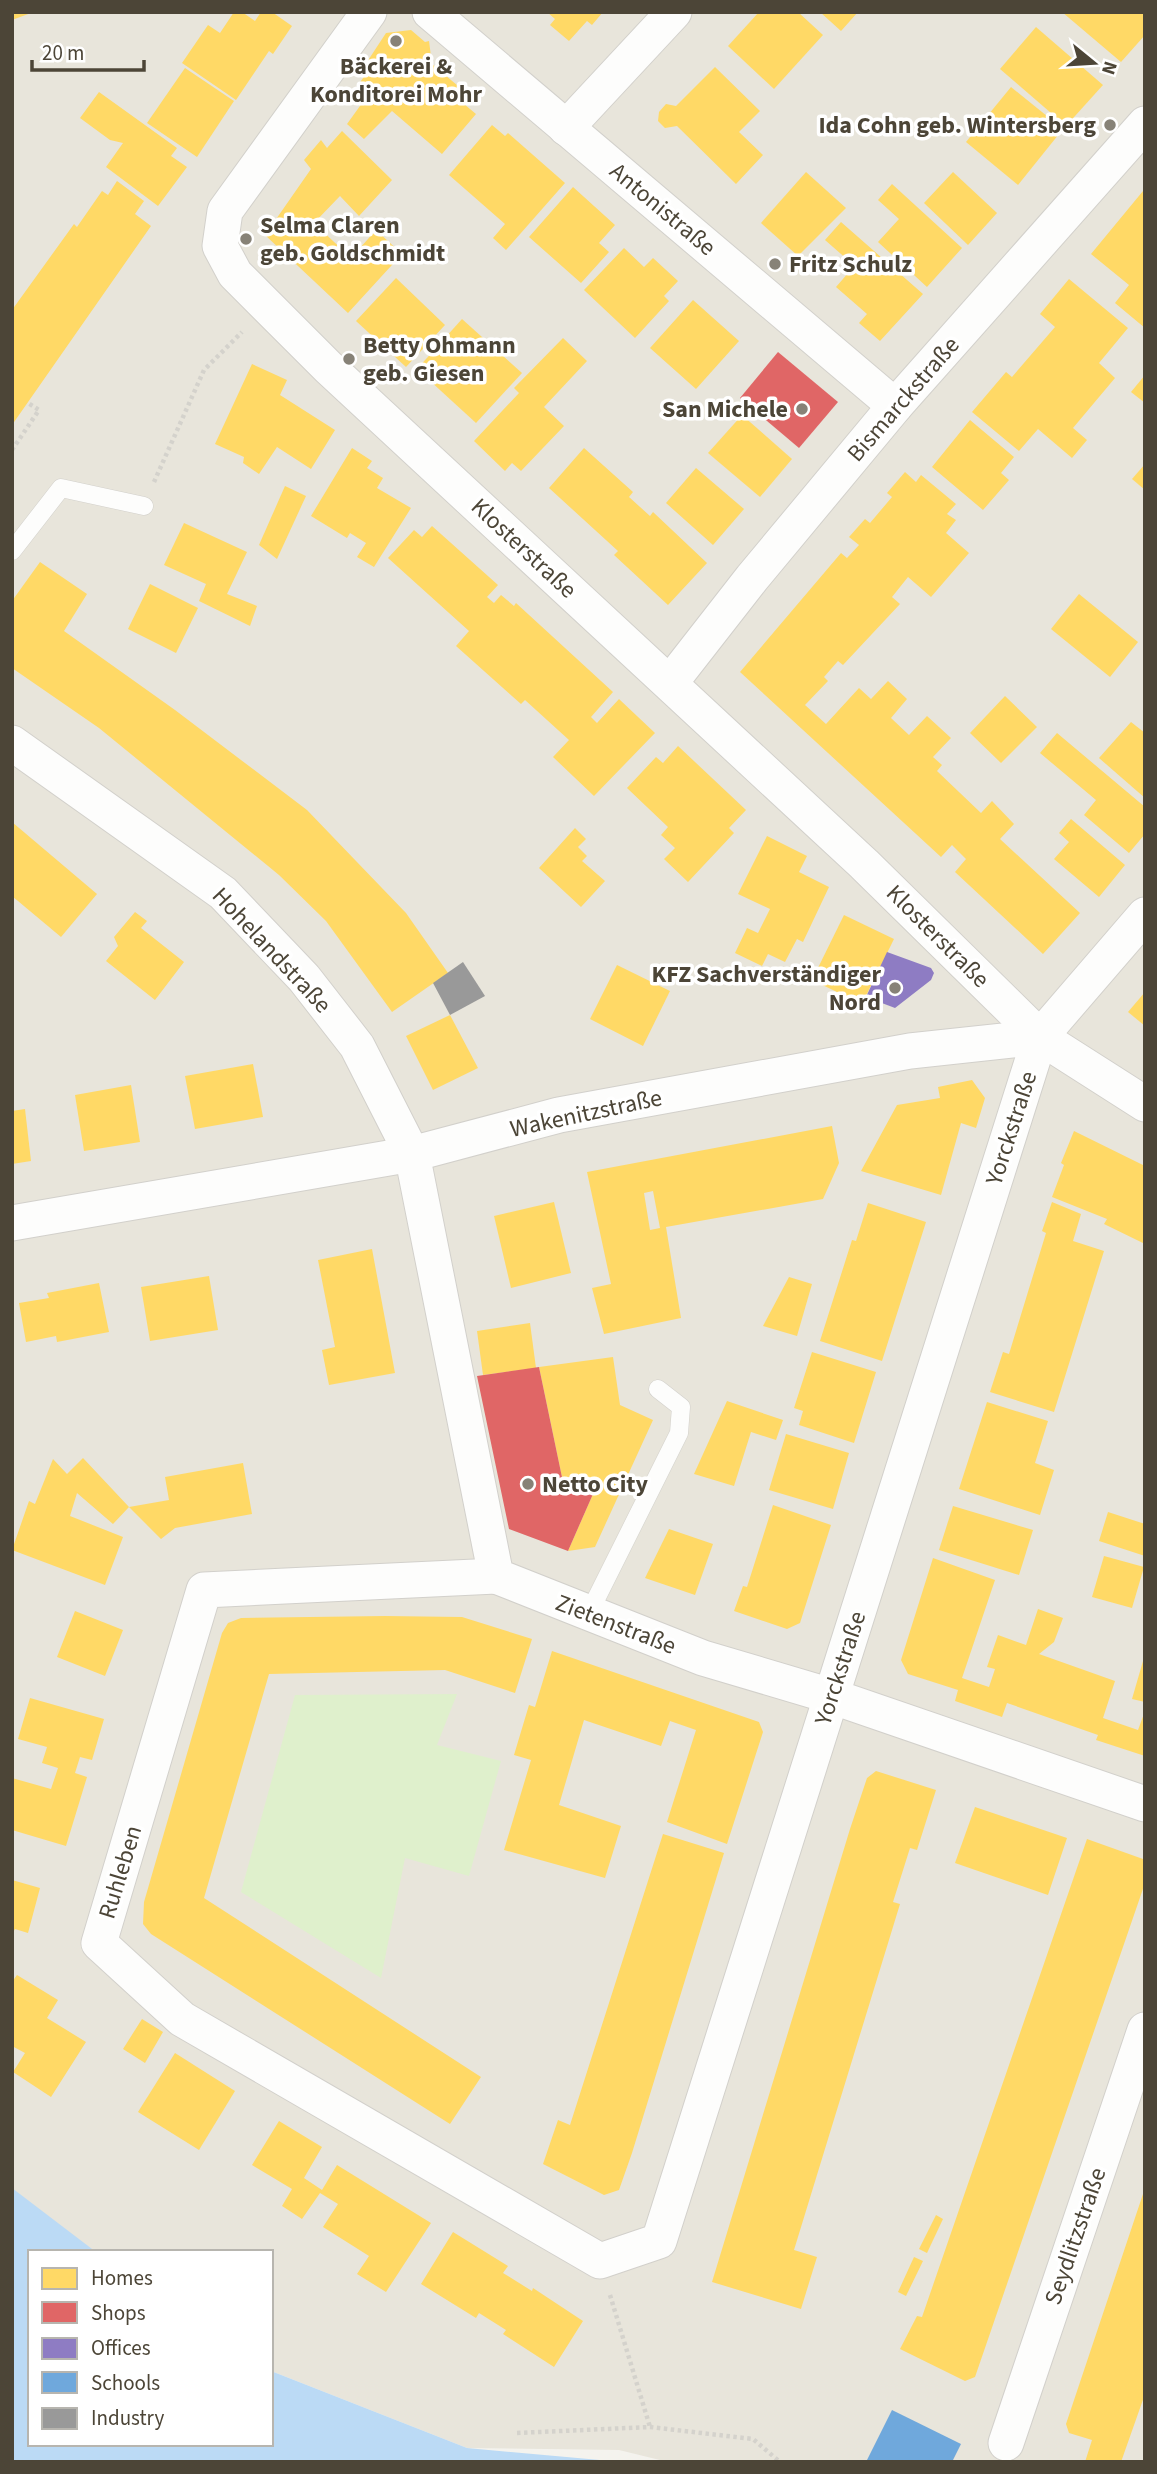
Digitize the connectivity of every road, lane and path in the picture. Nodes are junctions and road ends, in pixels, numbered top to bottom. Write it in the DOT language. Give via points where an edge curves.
graph roads {
  1 [pos="369,12"];
  2 [pos="430,12"];
  3 [pos="674,12"];
  4 [pos="566,128"];
  5 [pos="1142,132"];
  6 [pos="267,308"];
  7 [pos="28,402"];
  8 [pos="895,406"];
  9 [pos="12,450"];
  10 [pos="144,506"];
  11 [pos="12,551"];
  12 [pos="670,683"];
  13 [pos="12,743"];
  14 [pos="1145,915"];
  15 [pos="1040,1037"];
  16 [pos="1145,1104"];
  17 [pos="412,1154"];
  18 [pos="12,1223"];
  19 [pos="659,1389"];
  20 [pos="496,1576"];
  21 [pos="589,1613"];
  22 [pos="831,1696"];
  23 [pos="1145,1804"];
  24 [pos="1145,2030"];
  25 [pos="600,2261"];
  26 [pos="614,2306"];
  27 [pos="650,2427"];
  28 [pos="517,2434"];
  29 [pos="1006,2443"];
  30 [pos="780,2462"];
  1 -- 6 [label="street, Klosterstraße" via="225,211 220,246 235,274"];
  2 -- 4 [label="street, Antonistraße"];
  3 -- 4 [label="street"];
  4 -- 8 [label="street, Antonistraße"];
  5 -- 8 [label="street, Bismarckstraße"];
  6 -- 10 [label="path" via="204,370"];
  6 -- 12 [label="street, Klosterstraße"];
  7 -- 9 [label="path" via="39,410"];
  8 -- 12 [label="street, Bismarckstraße"];
  10 -- 11 [label="lane" via="61,488"];
  12 -- 15 [label="street, Klosterstraße"];
  13 -- 17 [label="street, Hohelandstraße" via="223,893 304,978 357,1046"];
  14 -- 15 [label="street"];
  15 -- 16 [label="street"];
  15 -- 17 [label="street, Wakenitzstraße" via="911,1051 559,1115"];
  15 -- 22 [label="street, Yorckstraße"];
  17 -- 18 [label="street, Wakenitzstraße"];
  17 -- 20 [label="street"];
  19 -- 21 [label="lane" via="681,1407 679,1433"];
  20 -- 21 [label="street, Zietenstraße"];
  20 -- 25 [label="street, Ruhleben" via="204,1590 99,1943 182,2019"];
  21 -- 22 [label="street, Zietenstraße" via="703,1658"];
  22 -- 23 [label="street, Zietenstraße"];
  22 -- 25 [label="street, Yorckstraße" via="659,2241"];
  24 -- 29 [label="street, Seydlitzstraße"];
  26 -- 27 [label="path"];
  27 -- 28 [label="path"];
  27 -- 30 [label="path" via="753,2440"];
}
